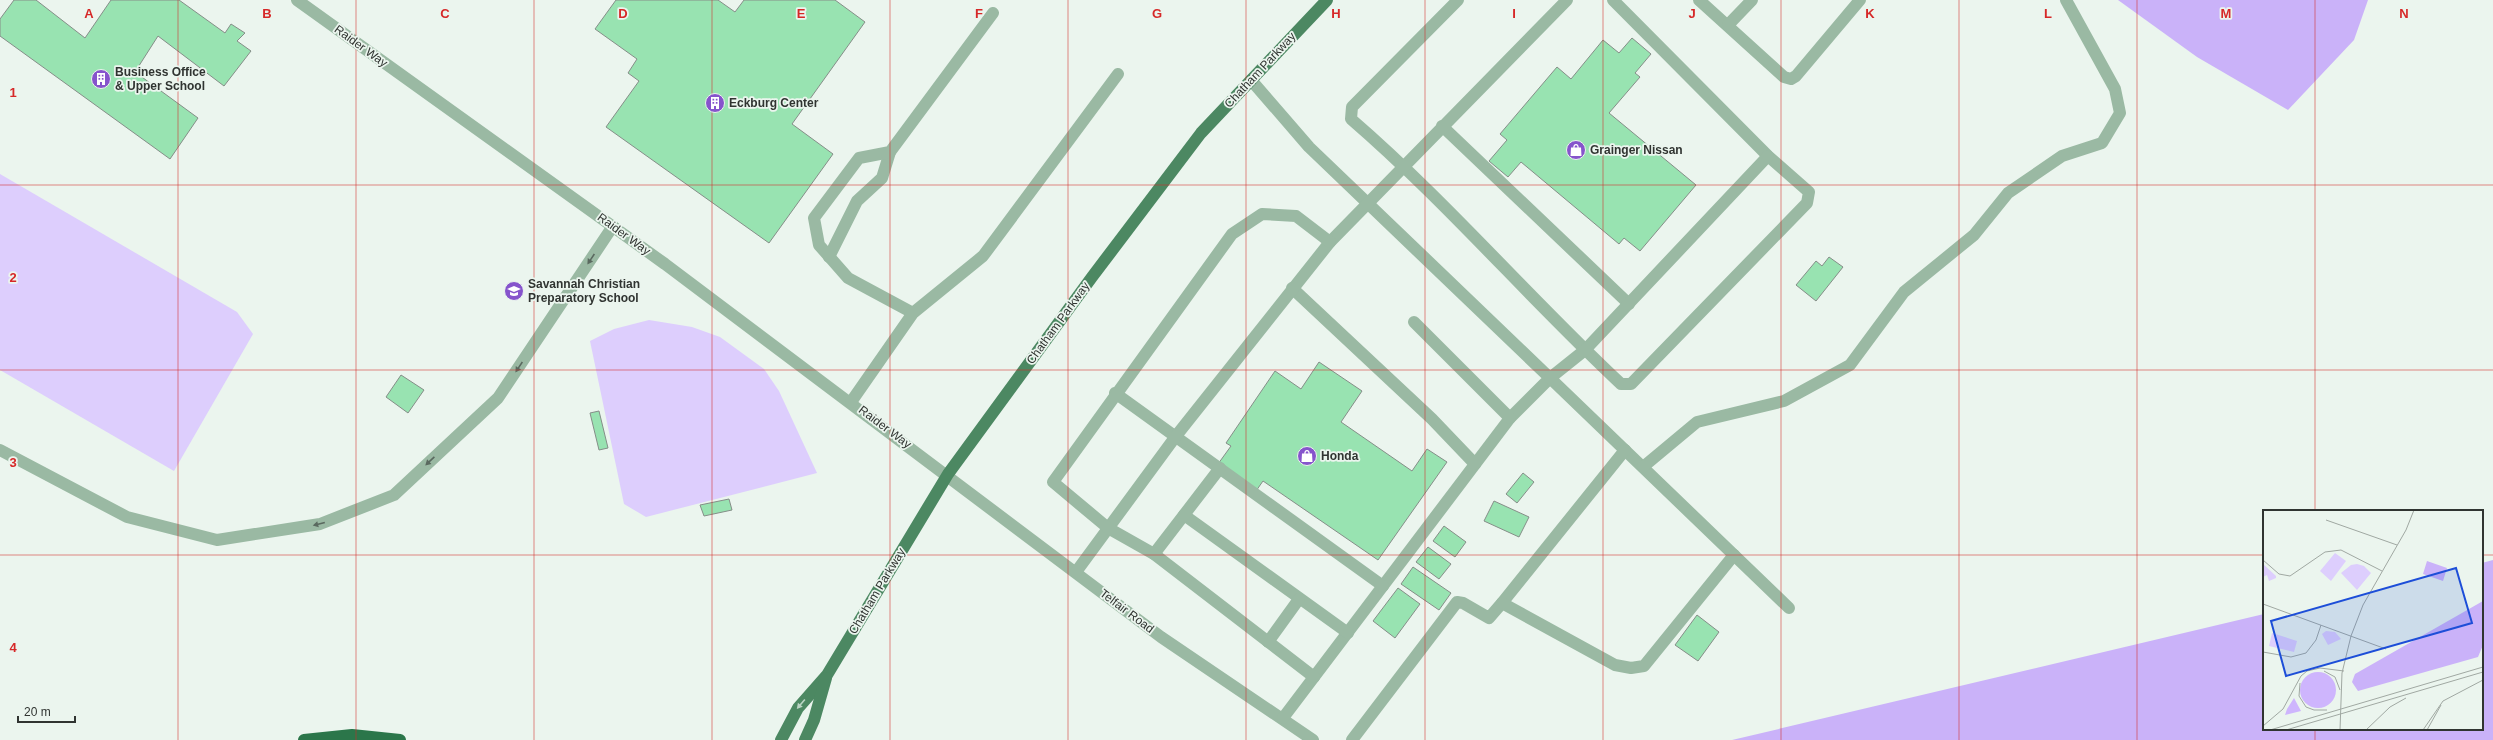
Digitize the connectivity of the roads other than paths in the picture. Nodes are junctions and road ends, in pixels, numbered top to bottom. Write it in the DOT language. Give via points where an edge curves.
graph roads {
  1 [pos="1327,0"];
  2 [pos="1458,0"];
  3 [pos="1567,0"];
  4 [pos="1613,0"];
  5 [pos="1699,0"];
  6 [pos="1752,0"];
  7 [pos="1860,0"];
  8 [pos="2066,0"];
  9 [pos="301,2"];
  10 [pos="993,14"];
  11 [pos="1728,26"];
  12 [pos="1118,74"];
  13 [pos="1251,80"];
  14 [pos="1442,126"];
  15 [pos="890,152"];
  16 [pos="1768,156"];
  17 [pos="1404,165"];
  18 [pos="1367,202"];
  19 [pos="613,226"];
  20 [pos="1330,242"];
  21 [pos="830,257"];
  22 [pos="1292,288"];
  23 [pos="1629,304"];
  24 [pos="913,312"];
  25 [pos="1414,322"];
  26 [pos="1585,350"];
  27 [pos="1550,378"];
  28 [pos="1116,393"];
  29 [pos="851,402"];
  30 [pos="1510,418"];
  31 [pos="1176,436"];
  32 [pos="0,450"];
  33 [pos="1625,450"];
  34 [pos="1475,464"];
  35 [pos="1643,467"];
  36 [pos="1220,468"];
  37 [pos="948,474"];
  38 [pos="1184,515"];
  39 [pos="1108,528"];
  40 [pos="1154,554"];
  41 [pos="1734,555"];
  42 [pos="1076,572"];
  43 [pos="1383,586"];
  44 [pos="1299,599"];
  45 [pos="1502,603"];
  46 [pos="1790,608"];
  47 [pos="1348,633"];
  48 [pos="1268,642"];
  49 [pos="827,675"];
  50 [pos="1314,677"];
  51 [pos="1283,718"];
  52 [pos="304,740"];
  53 [pos="400,740"];
  54 [pos="781,740"];
  55 [pos="805,740"];
  56 [pos="1313,740"];
  57 [pos="1352,740"];
  1 -- 13 [label="main road, Chatham Parkway"];
  2 -- 17 [label="street" via="1352,107 1350,112 1351,119"];
  3 -- 14 [label="street"];
  4 -- 16 [label="street"];
  5 -- 11 [label="street"];
  6 -- 11 [label="street"];
  7 -- 11 [label="street" via="1791,79 1784,77"];
  8 -- 35 [label="street" via="2115,89 2120,113 2102,143 2062,156 2008,193 1974,235 1904,292 1850,365 1784,401 1697,422"];
  9 -- 19 [label="street, Raider Way"];
  10 -- 15 [label="street"];
  12 -- 24 [label="street" via="983,256"];
  13 -- 18 [label="street" via="1309,147"];
  13 -- 37 [label="main road, Chatham Parkway" via="1201,133"];
  14 -- 17 [label="street"];
  14 -- 23 [label="street"];
  15 -- 21 [label="street" via="882,178 857,201"];
  15 -- 21 [label="street" via="859,158 814,218 819,245"];
  16 -- 23 [label="street"];
  16 -- 26 [label="street" via="1810,192 1807,203 1631,384 1621,384"];
  17 -- 18 [label="street"];
  17 -- 26 [label="street"];
  18 -- 20 [label="street"];
  18 -- 27 [label="street"];
  19 -- 29 [label="street, Raider Way"];
  19 -- 32 [label="street, one-way" via="498,398 394,495 320,524 217,540 127,517"];
  20 -- 22 [label="street"];
  20 -- 28 [label="street" via="1296,216 1262,214 1232,234"];
  21 -- 24 [label="street" via="848,278"];
  22 -- 31 [label="street"];
  22 -- 34 [label="street" via="1421,409"];
  23 -- 26 [label="street"];
  24 -- 29 [label="street"];
  25 -- 30 [label="street"];
  26 -- 27 [label="street"];
  27 -- 30 [label="street"];
  27 -- 33 [label="street"];
  28 -- 31 [label="street"];
  28 -- 39 [label="street" via="1053,482"];
  29 -- 37 [label="street, Raider Way"];
  30 -- 34 [label="street"];
  31 -- 36 [label="street"];
  31 -- 39 [label="street"];
  33 -- 35 [label="street"];
  33 -- 45 [label="street"];
  34 -- 43 [label="street"];
  35 -- 41 [label="street"];
  36 -- 38 [label="street"];
  36 -- 43 [label="street"];
  37 -- 42 [label="street, Telfair Road"];
  37 -- 49 [label="main road, Chatham Parkway"];
  38 -- 40 [label="street"];
  38 -- 44 [label="street"];
  39 -- 40 [label="street"];
  39 -- 42 [label="street"];
  40 -- 48 [label="street"];
  41 -- 45 [label="street" via="1644,666 1631,668 1615,665"];
  41 -- 46 [label="street"];
  42 -- 51 [label="street, Telfair Road" via="1161,637"];
  43 -- 47 [label="street"];
  44 -- 47 [label="street"];
  44 -- 48 [label="street"];
  45 -- 57 [label="street" via="1489,618 1463,602 1457,602"];
  47 -- 50 [label="street"];
  48 -- 50 [label="street"];
  49 -- 54 [label="main road, Chatham Parkway, one-way" via="798,708"];
  49 -- 55 [label="main road, Chatham Parkway" via="814,720"];
  50 -- 51 [label="street"];
  51 -- 56 [label="street, Telfair Road"];
  52 -- 53 [label="highway" via="352,735"];
}
